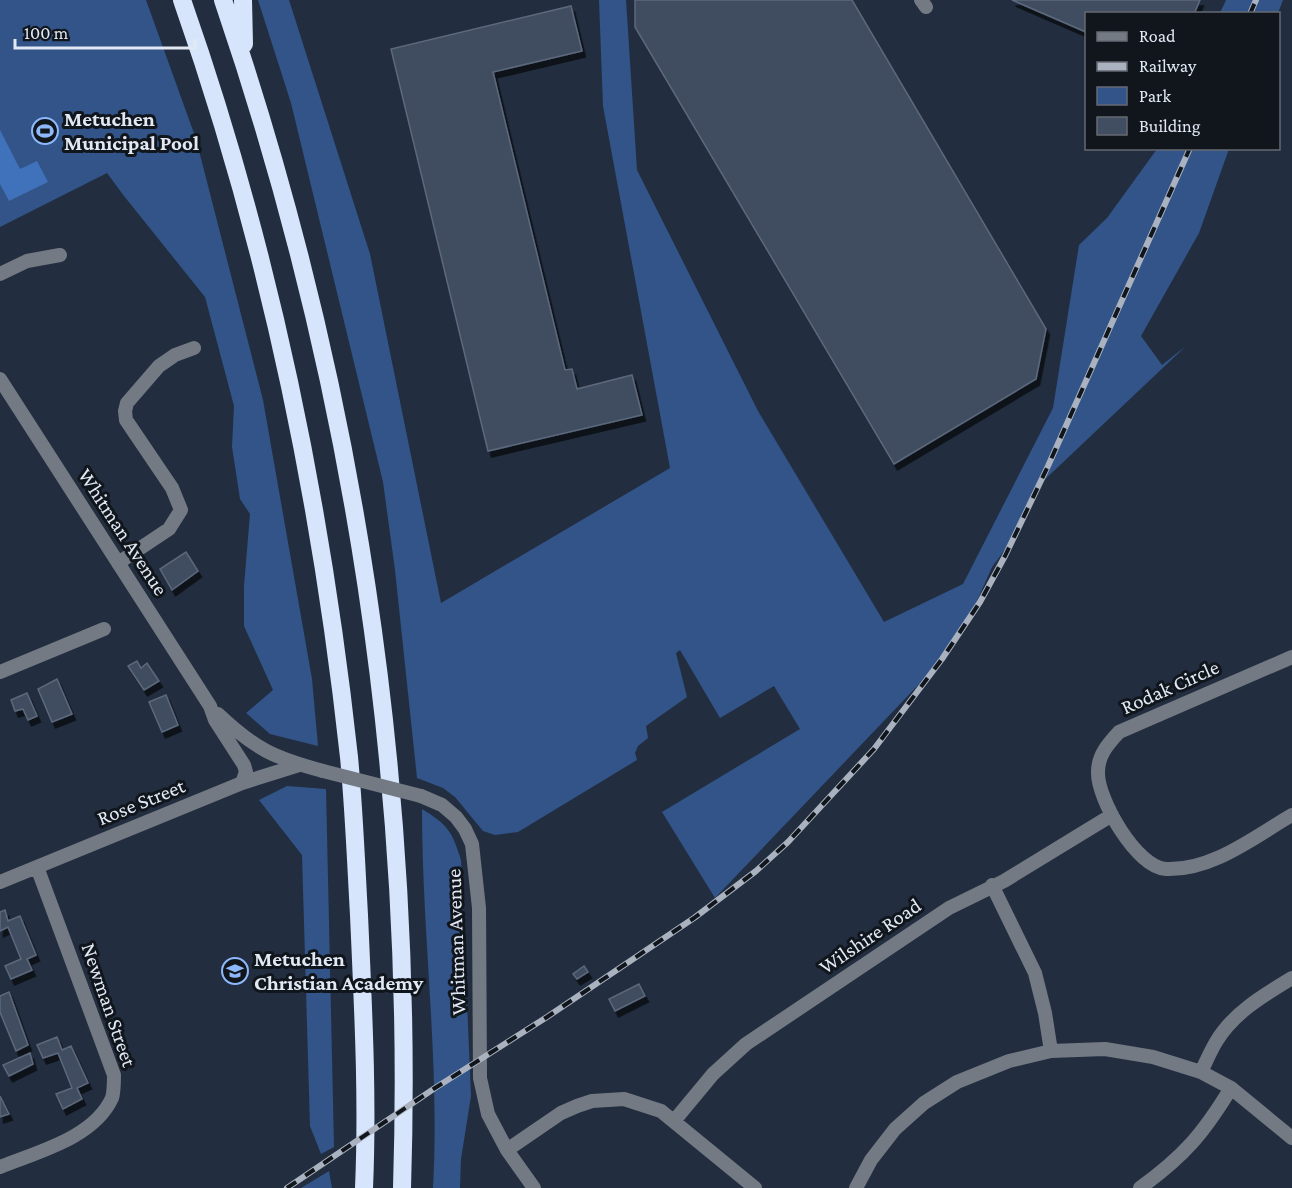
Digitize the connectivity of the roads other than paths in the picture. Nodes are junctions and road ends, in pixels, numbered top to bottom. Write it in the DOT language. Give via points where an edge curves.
graph roads {
  1 [pos="182,0"];
  2 [pos="223,0"];
  3 [pos="243,0"];
  4 [pos="245,64"];
  5 [pos="60,255"];
  6 [pos="0,274"];
  7 [pos="194,348"];
  8 [pos="0,380"];
  9 [pos="118,563"];
  10 [pos="104,629"];
  11 [pos="1292,657"];
  12 [pos="0,672"];
  13 [pos="210,706"];
  14 [pos="299,765"];
  15 [pos="242,783"];
  16 [pos="1112,815"];
  17 [pos="1292,815"];
  18 [pos="37,867"];
  19 [pos="0,882"];
  20 [pos="992,885"];
  21 [pos="1292,978"];
  22 [pos="1051,1051"];
  23 [pos="1201,1072"];
  24 [pos="1231,1088"];
  25 [pos="674,1121"];
  26 [pos="1292,1138"];
  27 [pos="507,1150"];
  28 [pos="0,1167"];
  29 [pos="364,1188"];
  30 [pos="402,1188"];
  31 [pos="534,1188"];
  32 [pos="755,1188"];
  33 [pos="856,1188"];
  34 [pos="1140,1188"];
  1 -- 29 [label="highway" via="246,209 272,310 295,412 328,600 352,799 362,972"];
  2 -- 4 [label="highway"];
  3 -- 4 [label="highway"];
  4 -- 30 [label="highway" via="285,197 328,372 360,538 379,673 394,809 402,956"];
  5 -- 6 [label="street" via="27,261"];
  7 -- 9 [label="street" via="166,360 127,403 126,420 172,488 181,510 169,530"];
  8 -- 9 [label="street, Whitman Avenue"];
  9 -- 13 [label="street, Whitman Avenue"];
  10 -- 12 [label="street"];
  11 -- 16 [label="street, Rodak Circle" via="1119,732 1106,746 1098,771 1100,789"];
  13 -- 14 [label="street, Whitman Avenue" via="251,742"];
  13 -- 15 [label="street, Whitman Avenue" via="244,765"];
  14 -- 15 [label="street, Rose Street"];
  14 -- 27 [label="street, Whitman Avenue, bridge" via="421,796 442,805 465,829 472,844 479,908 480,1078 488,1114"];
  15 -- 18 [label="street, Rose Street"];
  16 -- 17 [label="street, Rodak Circle" via="1132,846 1154,866 1164,869 1214,860"];
  16 -- 20 [label="street, Wilshire Road"];
  18 -- 19 [label="street, Rose Street"];
  18 -- 28 [label="street, Newman Street" via="114,1075 112,1097 95,1123 72,1137"];
  20 -- 22 [label="street" via="1035,973"];
  20 -- 25 [label="street, Wilshire Road" via="949,908 746,1044 713,1074"];
  21 -- 23 [label="street" via="1235,1019 1217,1040"];
  22 -- 23 [label="street" via="1105,1049 1153,1057"];
  22 -- 33 [label="street" via="1009,1061 957,1082 924,1103 895,1130 871,1160"];
  23 -- 24 [label="street"];
  24 -- 26 [label="street"];
  24 -- 34 [label="street" via="1186,1152"];
  25 -- 27 [label="street" via="661,1111 624,1100 592,1101 561,1113"];
  25 -- 32 [label="street"];
  27 -- 31 [label="street, Whitman Avenue"];
}
